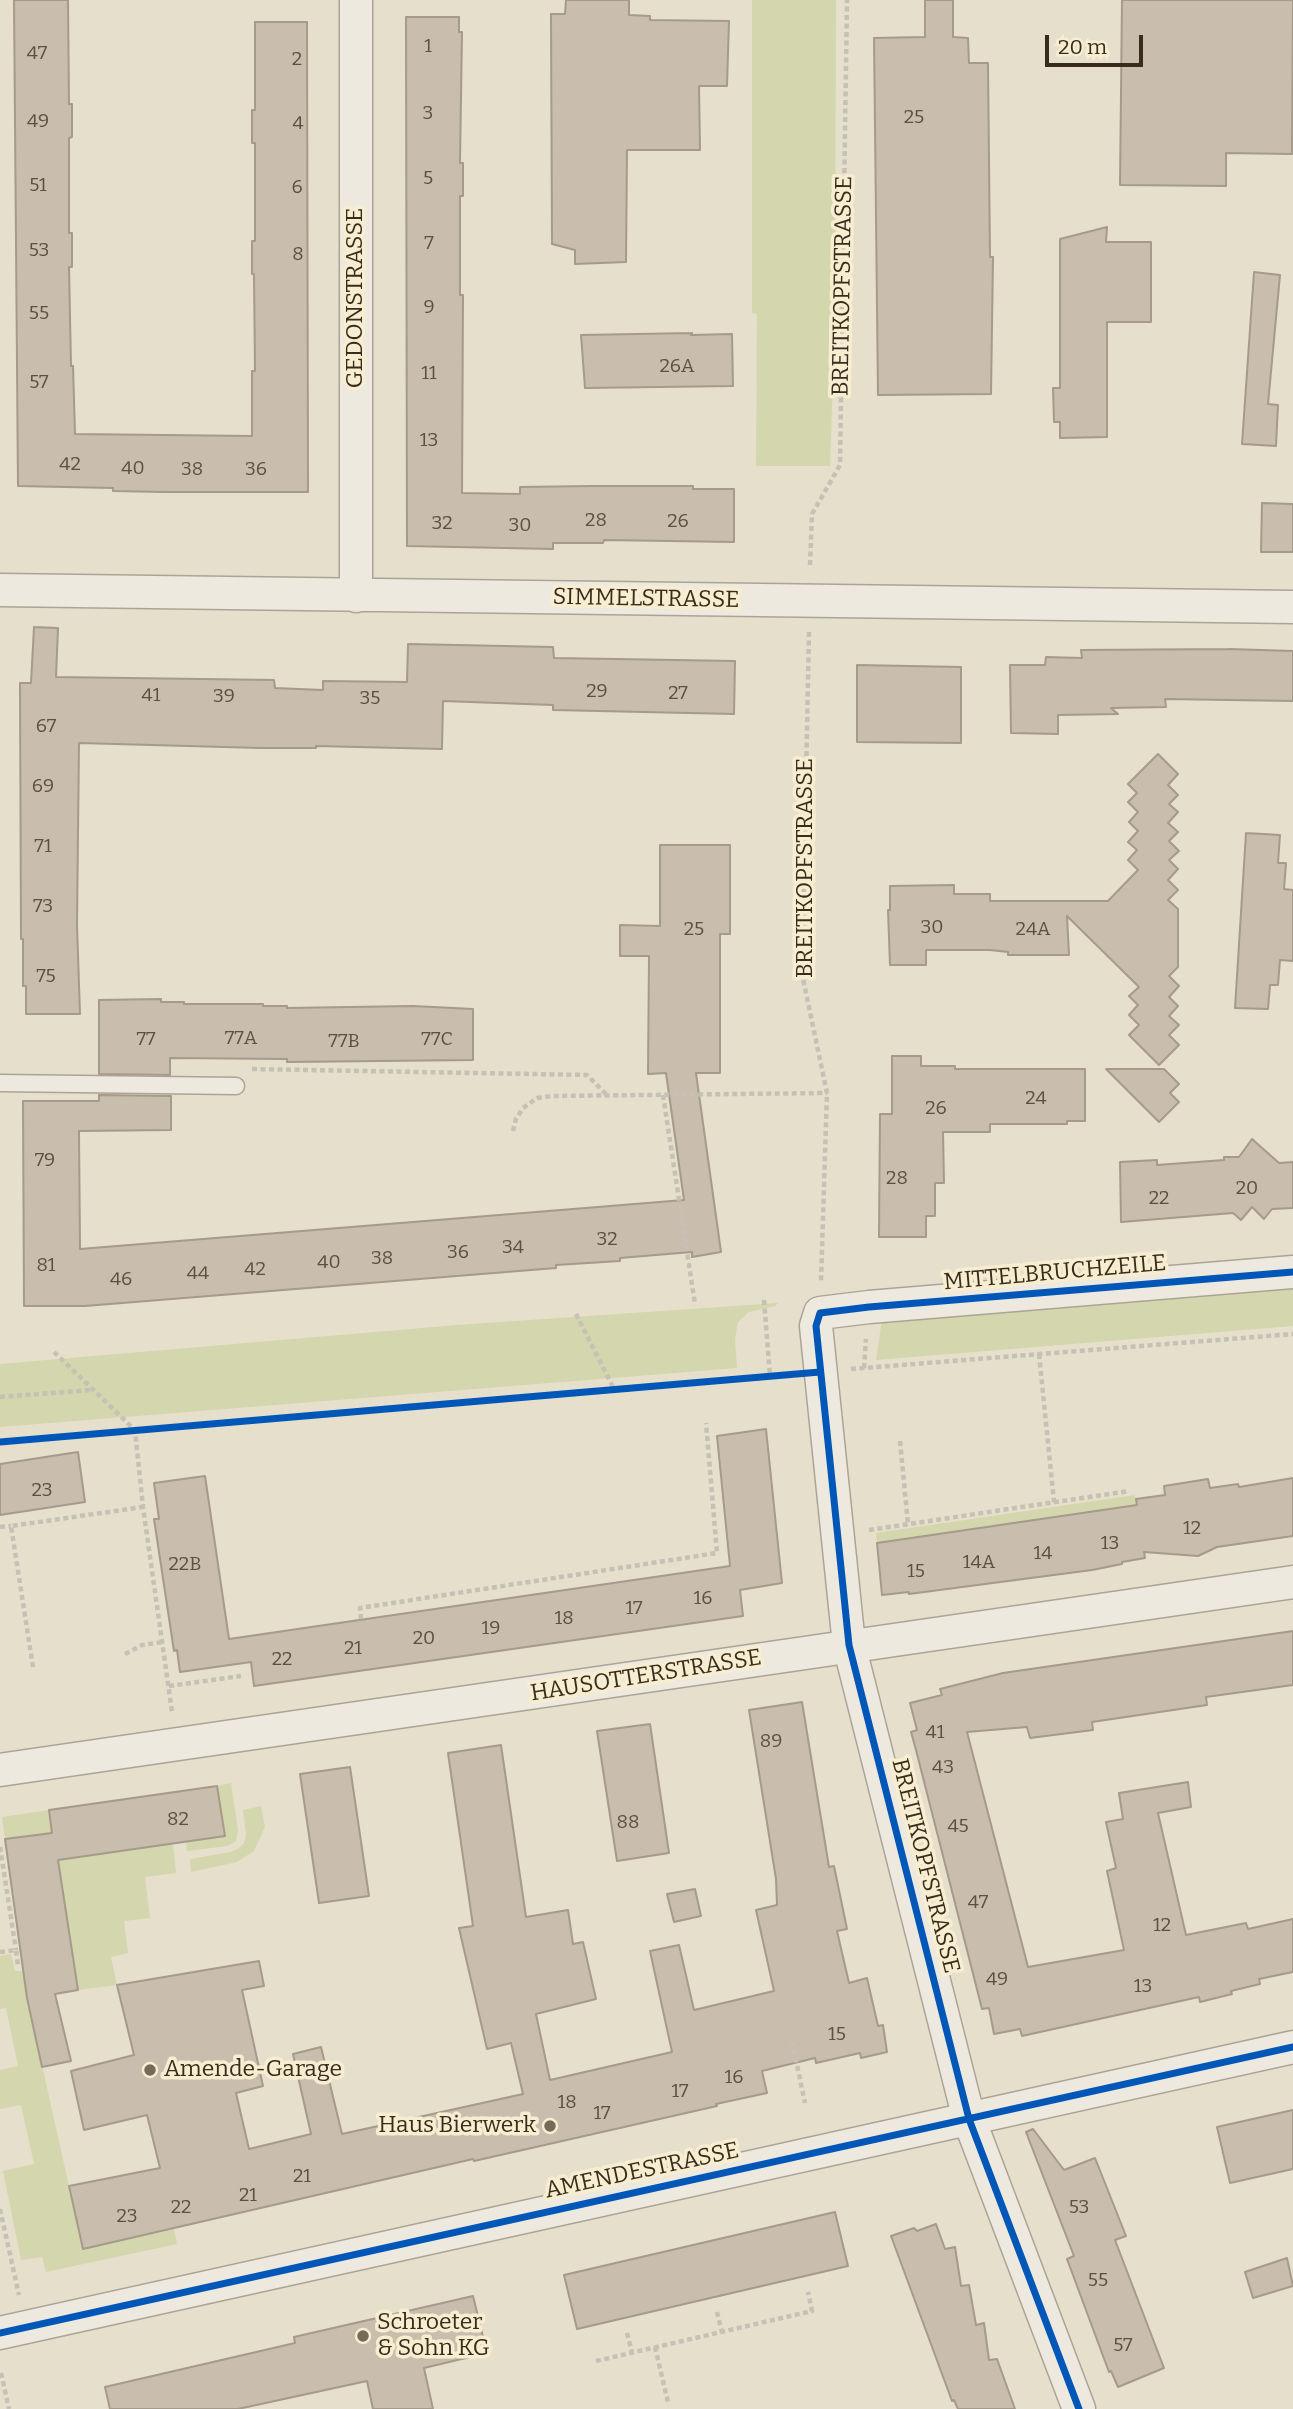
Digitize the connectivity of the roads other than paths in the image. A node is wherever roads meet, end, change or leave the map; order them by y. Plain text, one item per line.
1 (356, 0) edge
2 (0, 590) edge
3 (356, 596) junction
4 (1293, 607) edge
5 (0, 1083) edge
6 (236, 1086) dead end
7 (1293, 1272) edge
8 (820, 1313) joint
9 (1293, 1582) edge
10 (849, 1645) junction
11 (0, 1770) edge
12 (1293, 2047) edge
13 (969, 2119) junction
14 (0, 2333) edge
15 (1079, 2409) edge

1 - 3 street, GEDONSTRASSE
2 - 3 street, SIMMELSTRASSE
3 - 4 street, SIMMELSTRASSE
5 - 6 lane
7 - 8 street, MITTELBRUCHZEILE
8 - 10 street, BREITKOPFSTRASSE
9 - 10 street, HAUSOTTERSTRASSE
10 - 11 street, HAUSOTTERSTRASSE
10 - 13 street, BREITKOPFSTRASSE
12 - 13 street, AMENDESTRASSE
13 - 14 street, AMENDESTRASSE
13 - 15 street, BREITKOPFSTRASSE

